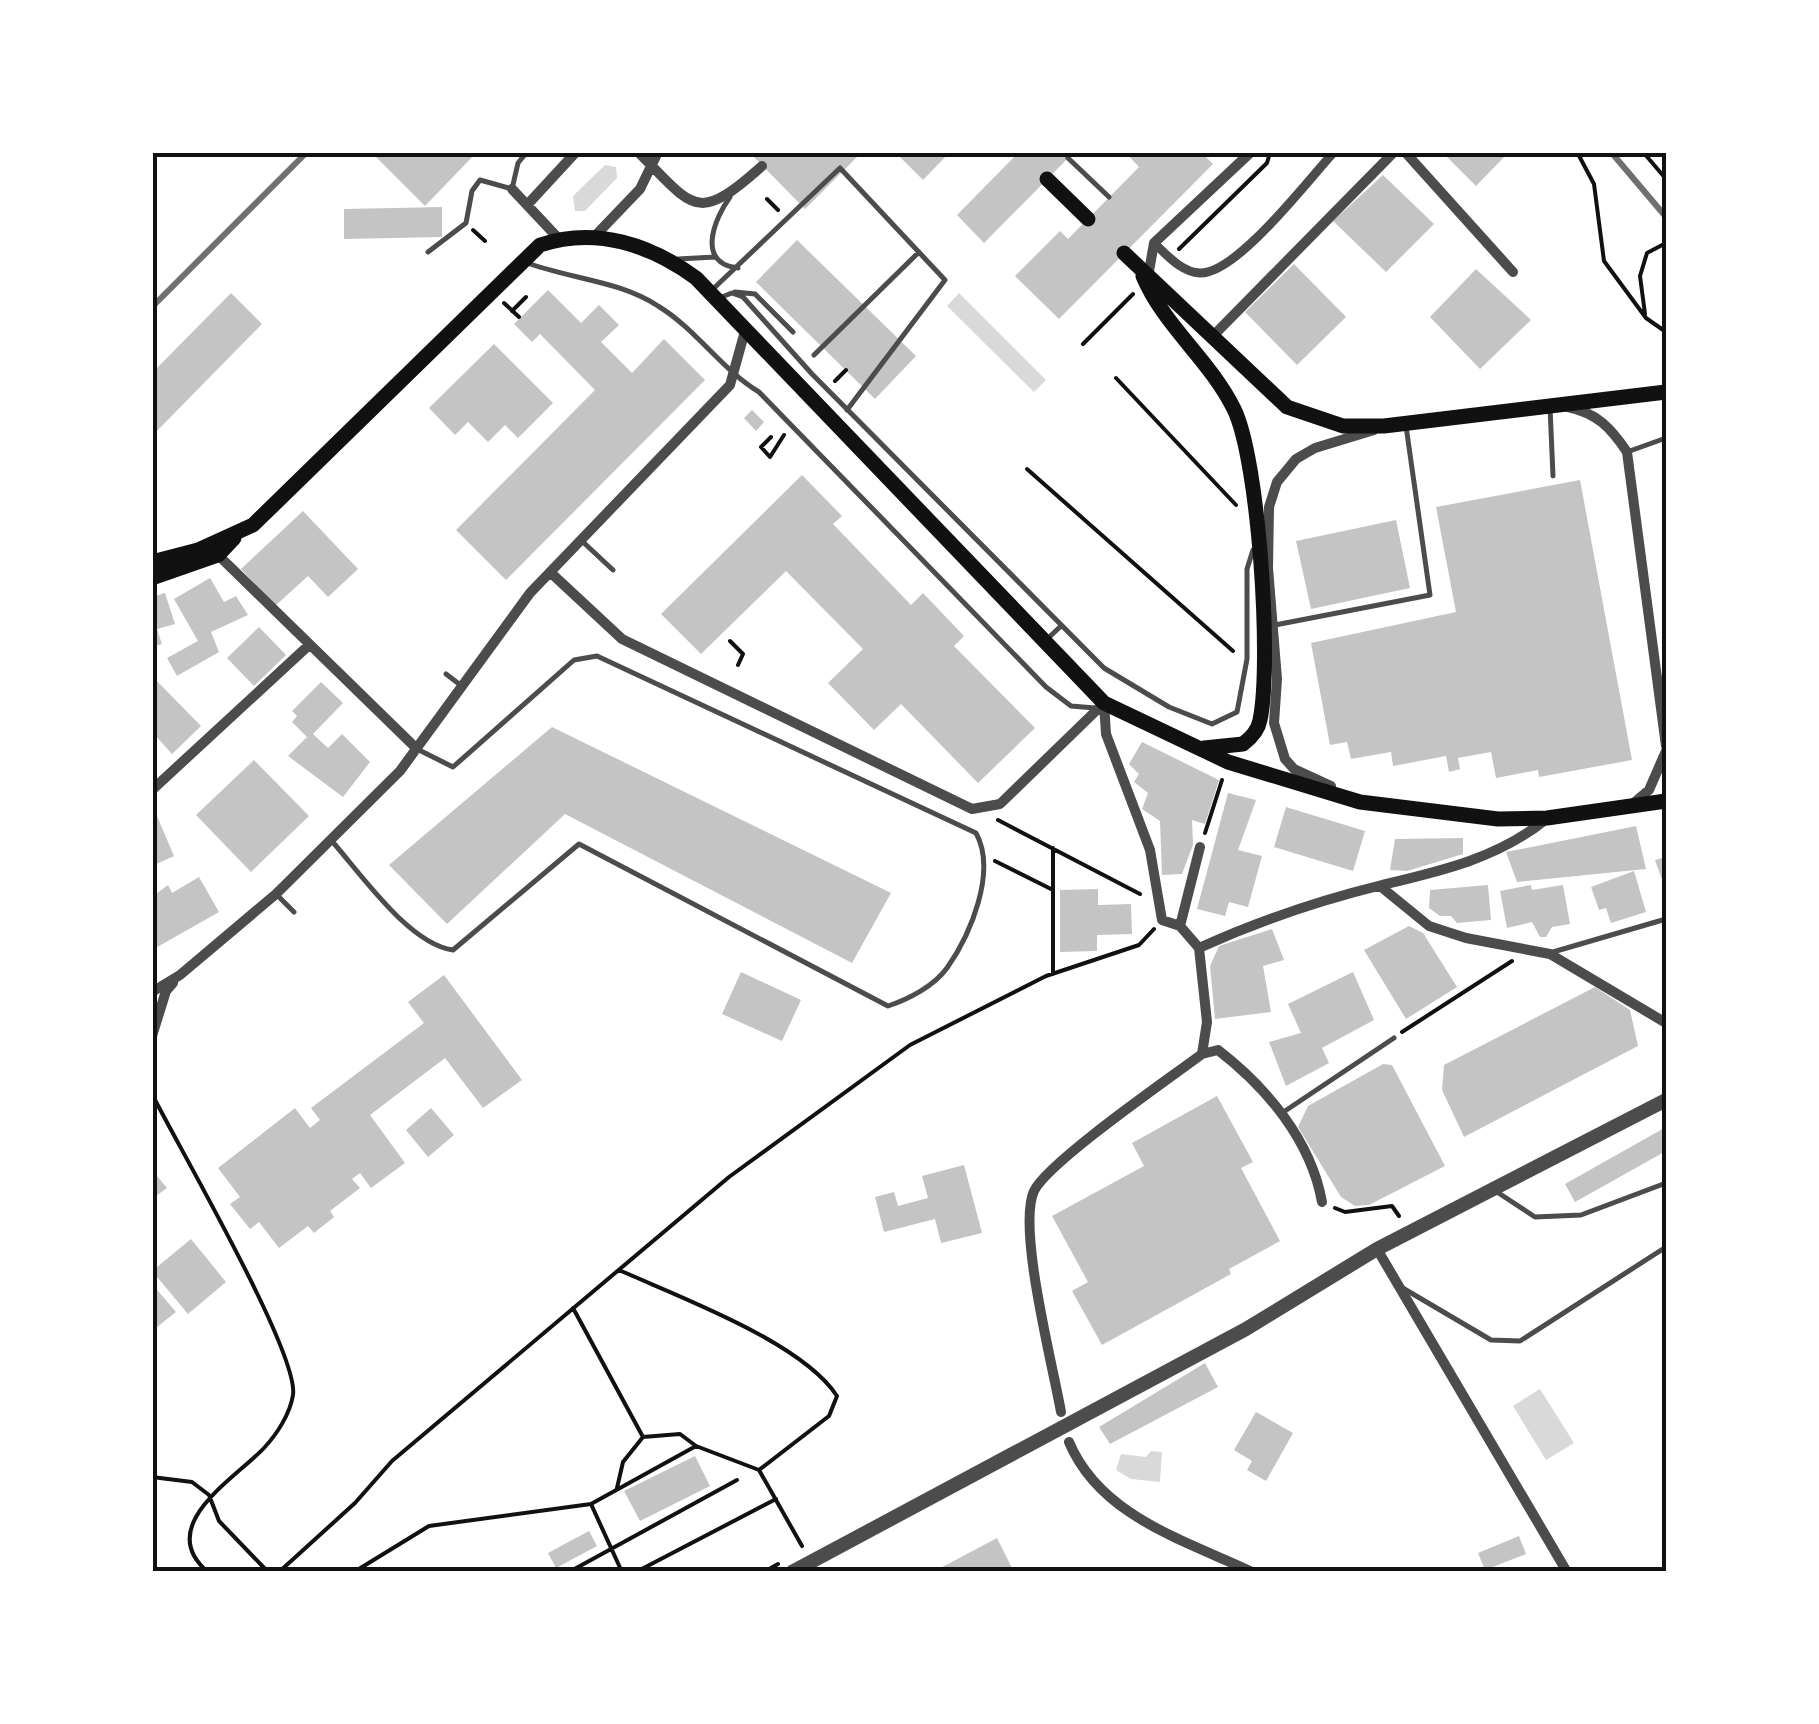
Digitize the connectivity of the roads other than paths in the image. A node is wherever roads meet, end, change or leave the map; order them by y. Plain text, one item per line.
1 (527, 152) edge
2 (576, 152) edge
3 (638, 152) edge
4 (658, 152) edge
5 (1250, 152) edge
6 (1334, 152) edge
7 (1394, 152) edge
8 (1405, 152) edge
9 (1068, 158) dead end
10 (762, 166) dead end
11 (652, 167) junction
12 (1048, 179) dead end
13 (512, 189) junction
14 (730, 197) junction
15 (1109, 197) dead end
16 (528, 204) junction
17 (1088, 219) dead end
18 (1144, 233) dead end
19 (595, 236) junction
20 (559, 239) junction
21 (1154, 243) junction
22 (428, 252) dead end
23 (918, 252) junction
24 (1124, 254) dead end
25 (660, 256) junction
26 (715, 258) junction
27 (522, 261) junction
28 (738, 268) junction
29 (1513, 272) dead end
30 (1145, 274) junction
31 (719, 295) junction
32 (744, 331) junction
33 (792, 332) dead end
34 (1210, 338) junction
35 (814, 355) dead end
36 (735, 378) junction
37 (1666, 392) edge
38 (1550, 404) junction
39 (848, 410) junction
40 (1406, 423) junction
41 (1384, 426) junction
42 (1666, 438) edge
43 (1627, 452) junction
44 (1553, 476) dead end
45 (237, 535) junction
46 (580, 540) junction
47 (1256, 542) junction
48 (218, 555) junction
49 (152, 562) edge
50 (613, 570) dead end
51 (550, 572) junction
52 (152, 578) edge
53 (1274, 625) junction
54 (1062, 626) junction
55 (1044, 642) junction
56 (308, 646) junction
57 (446, 674) dead end
58 (464, 688) junction
59 (1100, 705) junction
60 (1195, 748) junction
61 (1666, 748) edge
62 (418, 749) junction
63 (152, 790) edge
64 (1666, 801) edge
65 (1360, 802) junction
66 (1625, 810) junction
67 (1547, 818) junction
68 (331, 840) junction
69 (1200, 847) road end
70 (1380, 886) junction
71 (276, 894) junction
72 (294, 912) dead end
73 (1666, 919) edge
74 (1180, 926) junction
75 (1199, 948) junction
76 (1550, 954) junction
77 (180, 974) junction
78 (152, 992) edge
79 (1666, 1022) edge
80 (152, 1036) edge
81 (1394, 1038) road end
82 (1202, 1054) junction
83 (1666, 1100) edge
84 (1282, 1113) junction
85 (1666, 1183) edge
86 (1490, 1188) junction
87 (1322, 1202) road end
88 (1666, 1247) edge
89 (1377, 1249) junction
90 (1398, 1286) junction
91 (1061, 1412) dead end
92 (1069, 1442) dead end
93 (792, 1572) edge
94 (1252, 1572) edge
95 (1567, 1572) edge

1 - 13 lane
2 - 16 street
3 - 11 street
4 - 11 street
5 - 21 street
6 - 21 street
7 - 34 street
8 - 29 street
9 - 15 lane
10 - 14 street
11 - 14 street
11 - 19 street
12 - 17 main road
13 - 16 street
13 - 22 lane
14 - 26 lane
16 - 20 street
18 - 21 lane
19 - 20 main road
19 - 25 main road
20 - 27 main road
21 - 30 street
23 - 28 lane
23 - 35 lane
23 - 39 lane
24 - 30 main road
25 - 26 lane
25 - 31 main road
26 - 28 lane
27 - 36 lane
27 - 45 main road
28 - 31 lane
30 - 34 main road
30 - 47 main road
31 - 32 main road
31 - 33 lane
31 - 39 lane
32 - 36 street
32 - 55 main road
34 - 41 main road
36 - 46 street
36 - 59 lane
37 - 38 main road
38 - 40 main road
38 - 43 street
38 - 44 lane
39 - 54 lane
40 - 41 main road
40 - 53 lane
41 - 53 street
42 - 43 lane
43 - 61 street
45 - 48 main road
45 - 49 main road
46 - 50 lane
46 - 51 street
47 - 54 lane
47 - 60 main road
48 - 52 main road
48 - 56 street
51 - 58 street
51 - 59 street
53 - 65 street
54 - 55 lane
55 - 59 main road
56 - 62 street
56 - 63 street
57 - 58 lane
58 - 62 street
59 - 60 main road
59 - 74 street
60 - 65 main road
61 - 66 street
62 - 68 street
62 - 68 lane
64 - 66 main road
65 - 67 main road
66 - 67 main road
67 - 70 street
68 - 71 street
69 - 74 street
70 - 75 street
70 - 76 street
71 - 72 lane
71 - 77 street
73 - 76 lane
74 - 75 street
75 - 82 street
76 - 79 street
77 - 78 street
77 - 80 street
81 - 84 lane
82 - 84 street
82 - 91 street
83 - 86 street
84 - 87 street
85 - 86 lane
86 - 89 street
88 - 90 lane
89 - 90 street
89 - 93 street
90 - 95 street
92 - 94 street

